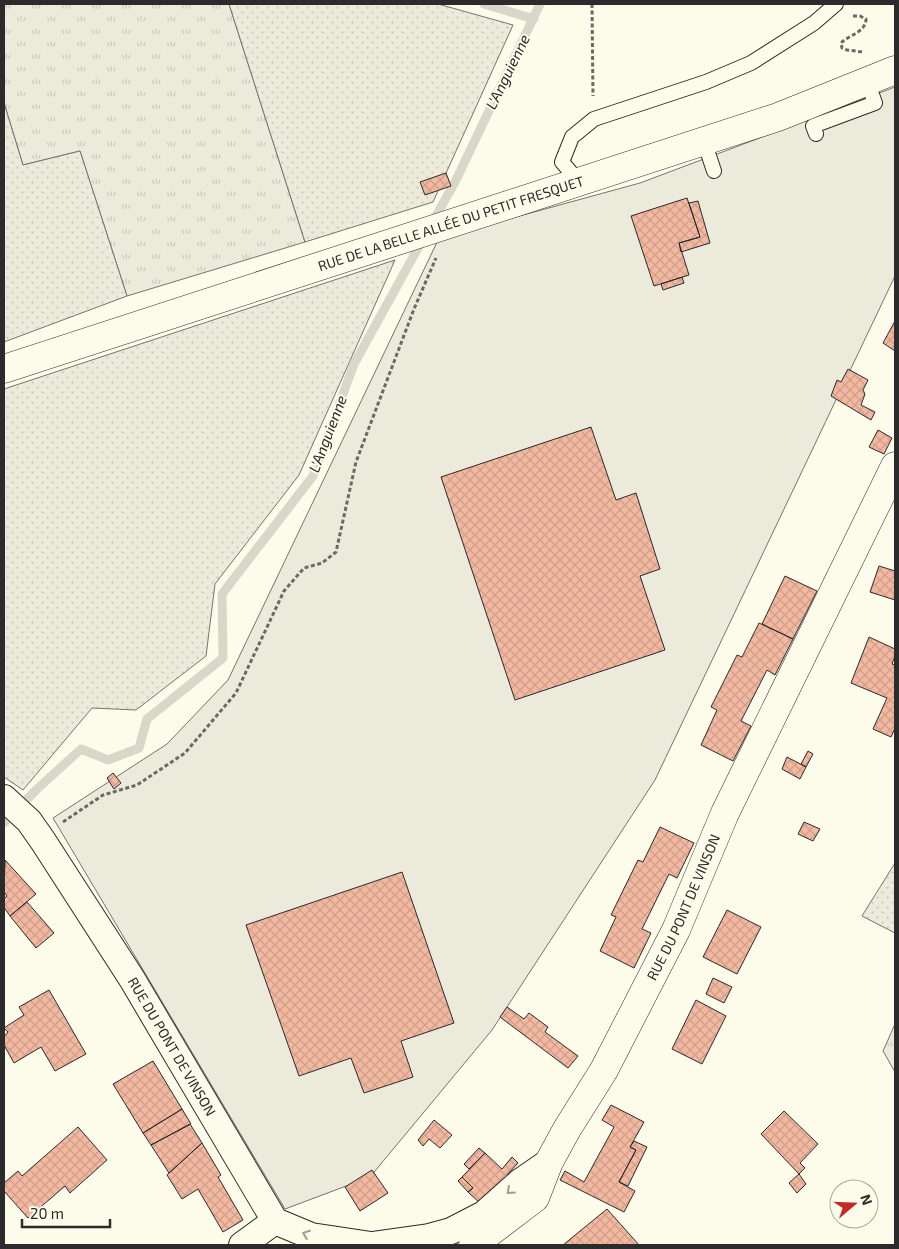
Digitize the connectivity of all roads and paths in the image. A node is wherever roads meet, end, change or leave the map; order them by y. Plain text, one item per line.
1 (592, 4) edge
2 (832, 8) edge
3 (881, 75) edge
4 (594, 119) junction
5 (816, 134) dead end
6 (704, 141) junction
7 (714, 171) dead end
8 (579, 182) junction
9 (451, 223) junction
10 (4, 370) edge
11 (895, 466) edge
12 (4, 798) edge
13 (36, 831) junction
14 (549, 1162) junction
15 (274, 1221) junction
16 (242, 1245) edge
17 (372, 1245) edge
18 (473, 1245) edge

1 - 4 path
2 - 3 path
2 - 4 lane
3 - 5 lane
3 - 6 street, RUE DE LA BELLE ALLÉE DU PETIT FRESQUET
4 - 8 lane
6 - 7 lane
6 - 8 street, RUE DE LA BELLE ALLÉE DU PETIT FRESQUET
8 - 9 street, RUE DE LA BELLE ALLÉE DU PETIT FRESQUET
9 - 10 street, RUE DE LA BELLE ALLÉE DU PETIT FRESQUET
9 - 13 path
11 - 14 street, RUE DU PONT DE VINSON
12 - 13 street, RUE DU PONT DE VINSON
13 - 15 street, RUE DU PONT DE VINSON
14 -> 17 street, RUE DU PONT DE VINSON
14 - 18 street
15 - 16 street
17 -> 15 street, RUE DU PONT DE VINSON

